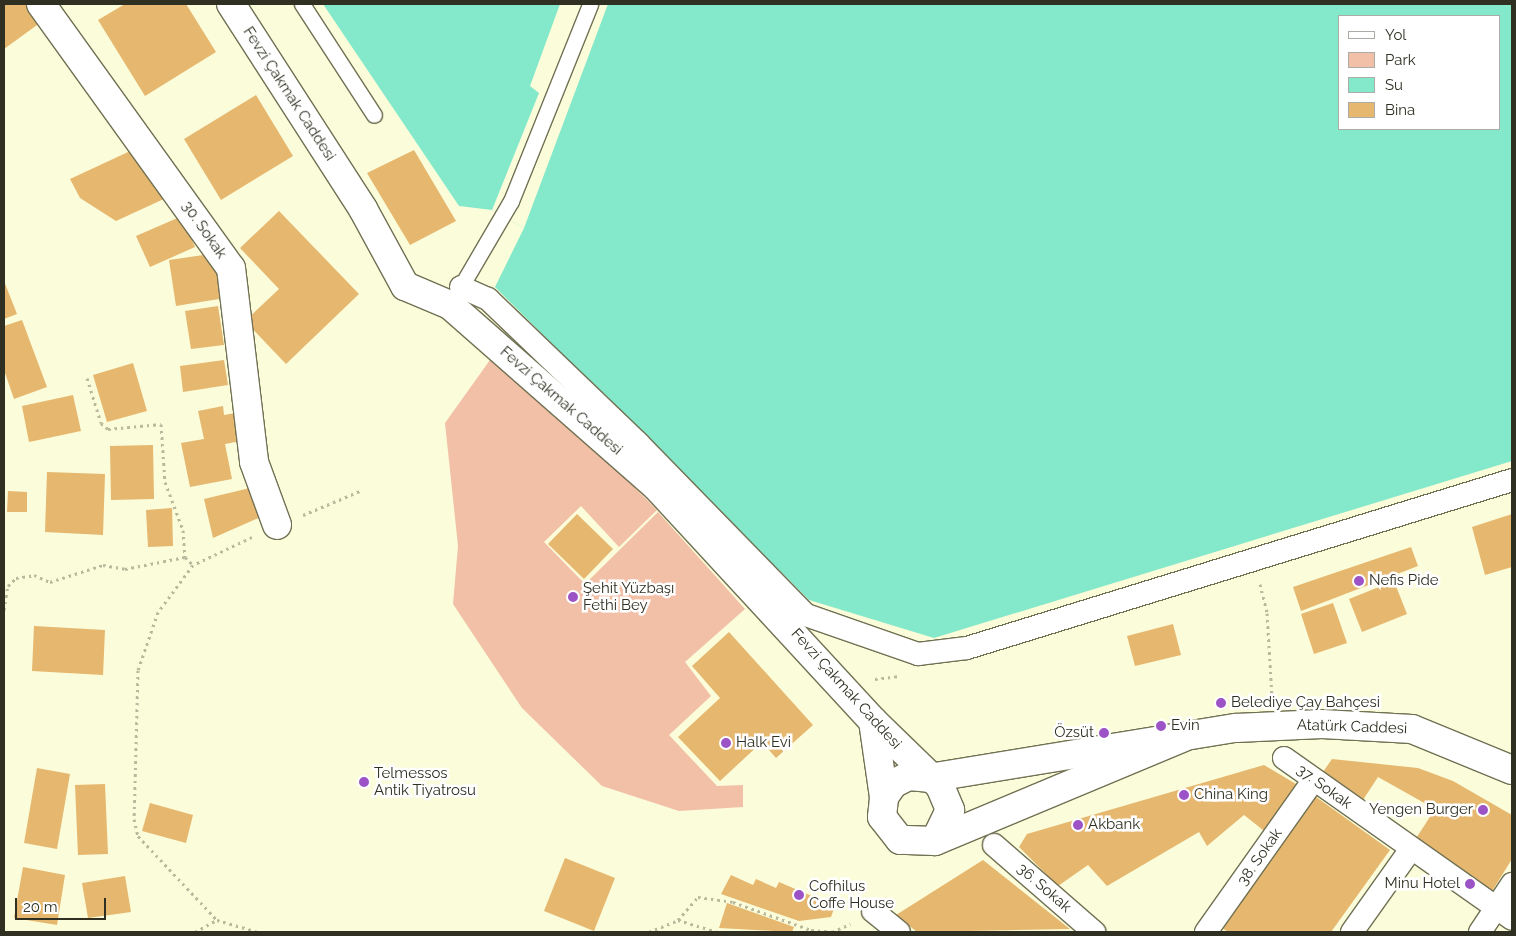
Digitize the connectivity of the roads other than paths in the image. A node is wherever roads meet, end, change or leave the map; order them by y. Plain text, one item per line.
1 (41, 4) edge
2 (230, 4) edge
3 (302, 4) edge
4 (590, 4) edge
5 (374, 115) dead end
6 (456, 296) junction
7 (1512, 480) edge
8 (278, 526) road end
9 (873, 721) junction
10 (1184, 737) junction
11 (1284, 758) dead end
12 (1512, 770) edge
13 (929, 778) junction
14 (1313, 781) junction
15 (884, 797) junction
16 (935, 841) junction
17 (994, 845) dead end
18 (1411, 849) junction
19 (1512, 884) edge
20 (873, 911) road end
21 (1505, 914) edge
22 (899, 932) edge
23 (1094, 932) edge
24 (1206, 932) edge
25 (1352, 932) edge
26 (1480, 932) edge

1 - 8 street, 30. Sokak
2 - 6 street, Fevzi Çakmak Caddesi
3 - 5 lane
4 - 6 lane
6 - 7 street
6 - 9 street, Fevzi Çakmak Caddesi
9 - 13 street, Fevzi Çakmak Caddesi
9 - 15 street
10 - 12 street, Atatürk Caddesi
10 - 13 street, Atatürk Caddesi
10 - 16 street, Atatürk Caddesi
11 - 14 street, 37. Sokak
13 - 15 street, Atatürk Caddesi
13 - 16 street
14 - 18 street, 37. Sokak
14 - 24 street, 38. Sokak
15 - 16 street, Atatürk Caddesi
17 - 23 street, 36. Sokak
18 - 21 street, 37. Sokak
18 - 25 street
19 - 21 street
20 - 22 street
21 - 26 street

